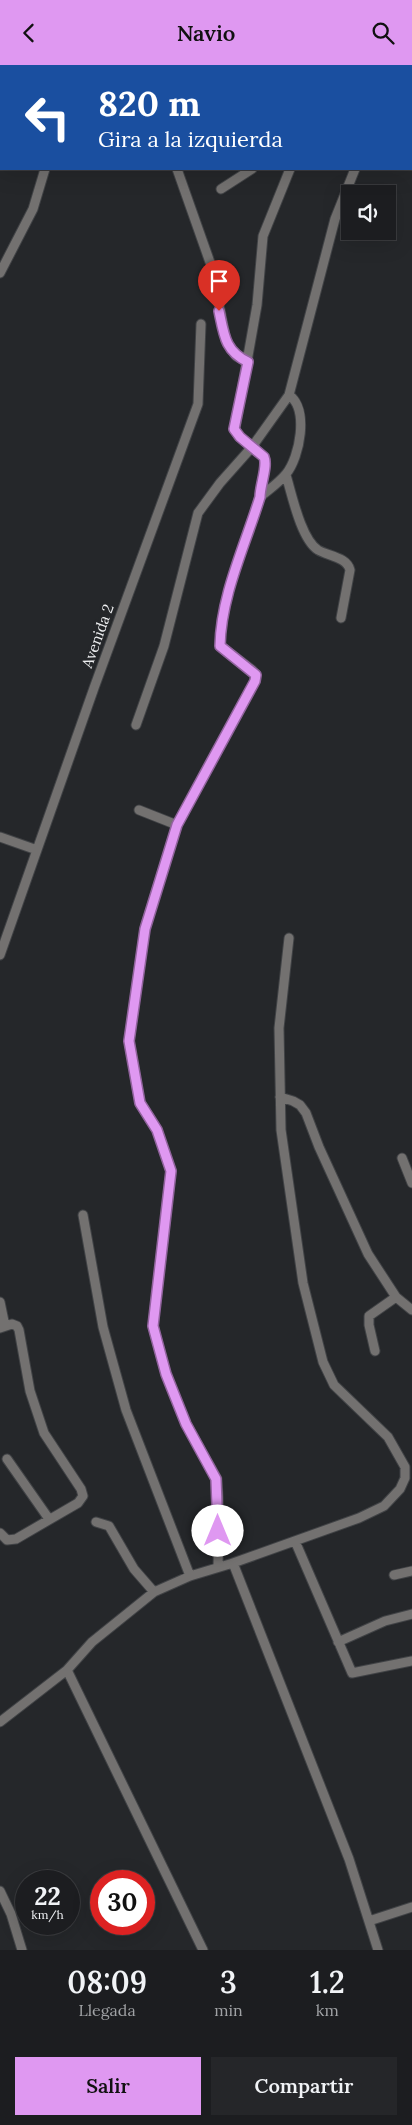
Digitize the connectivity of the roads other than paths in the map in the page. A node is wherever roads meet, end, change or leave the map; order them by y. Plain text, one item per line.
1 (45, 170) edge
2 (177, 170) edge
3 (250, 170) edge
4 (290, 170) edge
5 (355, 170) edge
6 (221, 189) dead end
7 (1, 270) edge
8 (201, 324) dead end
9 (248, 362) junction
10 (289, 395) junction
11 (252, 447) junction
12 (286, 475) junction
13 (260, 497) junction
14 (342, 618) dead end
15 (136, 725) dead end
16 (139, 809) dead end
17 (177, 825) junction
18 (0, 837) edge
19 (37, 850) junction
20 (289, 938) dead end
21 (0, 955) edge
22 (280, 1097) junction
23 (402, 1158) dead end
24 (412, 1183) edge
25 (84, 1215) dead end
26 (396, 1297) junction
27 (0, 1302) edge
28 (412, 1310) edge
29 (2, 1327) edge
30 (375, 1351) dead end
31 (7, 1459) dead end
32 (412, 1487) edge
33 (400, 1489) junction
34 (49, 1519) junction
35 (96, 1522) dead end
36 (0, 1533) edge
37 (295, 1541) junction
38 (233, 1563) junction
39 (218, 1567) junction
40 (412, 1571) edge
41 (394, 1575) dead end
42 (190, 1576) junction
43 (154, 1592) junction
44 (412, 1614) edge
45 (338, 1642) junction
46 (412, 1661) edge
47 (67, 1670) junction
48 (0, 1722) edge
49 (0, 1891) edge
50 (412, 1907) edge
51 (369, 1921) junction
52 (22, 1950) edge
53 (203, 1950) edge
54 (378, 1950) edge

1 - 7 street
2 - 9 street
3 - 6 street
4 - 9 street
5 - 10 street
8 - 19 street, Avenida 2
9 - 11 street
10 - 11 street
10 - 12 street
11 - 13 street
11 - 15 street
12 - 13 street
12 - 14 street
13 - 17 street
16 - 17 street
17 - 39 street
18 - 19 street
19 - 21 street, Avenida 2
20 - 22 street
22 - 26 street
22 - 33 street
23 - 24 street
25 - 42 street
26 - 28 street
26 - 30 street
27 - 29 street
29 - 34 street
31 - 34 street
32 - 33 street
33 - 37 street
34 - 36 street
35 - 43 street
37 - 38 street
37 - 45 street
38 - 39 street
38 - 51 street
39 - 42 street
40 - 41 street
42 - 43 street
43 - 47 street
44 - 45 street
45 - 46 street
47 - 48 street
47 - 53 street
49 - 52 street
50 - 51 street
51 - 54 street

